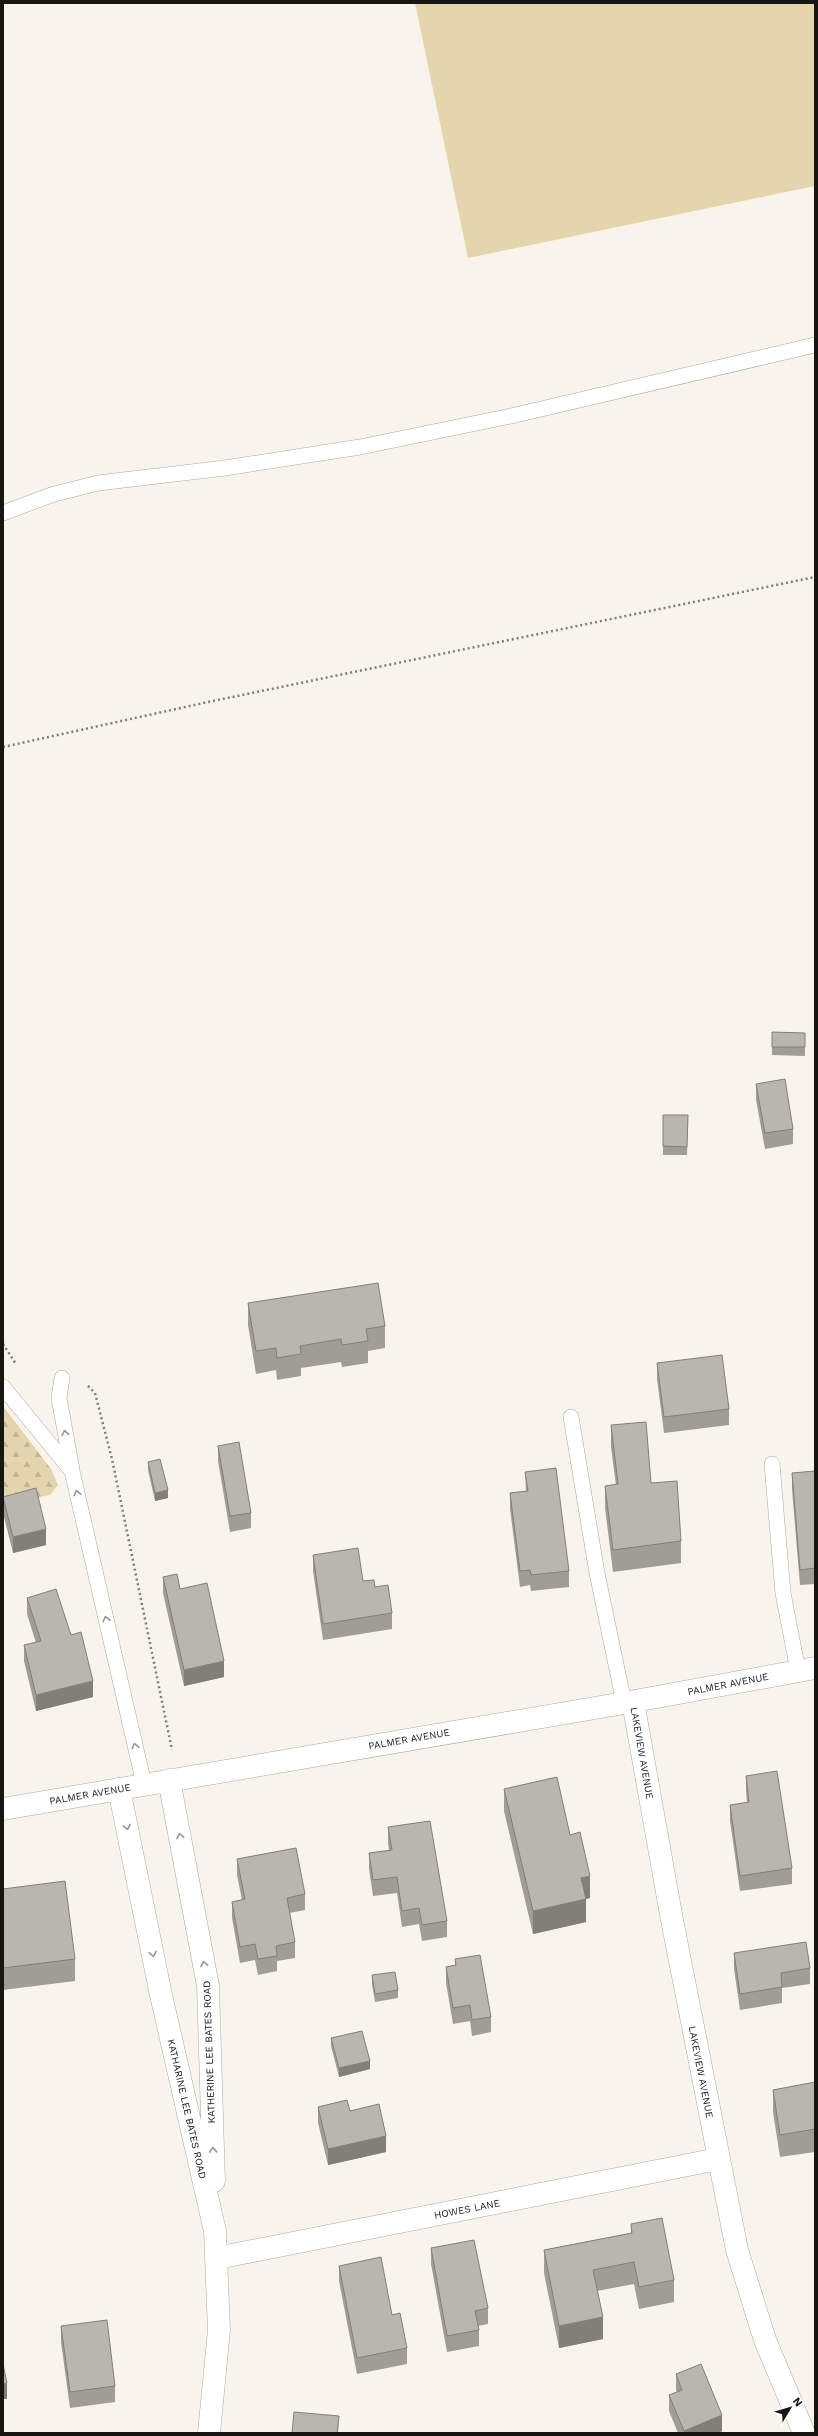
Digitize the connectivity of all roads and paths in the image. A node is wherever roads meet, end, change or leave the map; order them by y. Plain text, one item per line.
1 (815, 345) edge
2 (3, 513) edge
3 (815, 577) edge
4 (3, 747) edge
5 (3, 1344) edge
6 (18, 1367) dead end
7 (62, 1378) joint
8 (3, 1386) edge
9 (571, 1417) dead end
10 (772, 1464) dead end
11 (72, 1471) junction
12 (806, 1669) edge
13 (628, 1702) junction
14 (173, 1779) junction
15 (144, 1784) junction
16 (119, 1789) junction
17 (3, 1809) edge
18 (718, 2159) junction
19 (215, 2230) junction
20 (217, 2258) junction
21 (209, 2433) edge
22 (804, 2433) edge

1 - 2 lane
3 - 4 path
5 - 6 path
11 -> 7 lane
7 - 14 path
8 - 11 lane
9 - 13 lane
10 - 12 lane
15 -> 11 lane
12 - 13 main road, PALMER AVENUE
13 - 14 main road, PALMER AVENUE
13 - 18 main road, LAKEVIEW AVENUE
14 - 15 main road, PALMER AVENUE
19 -> 14 main road, KATHERINE LEE BATES ROAD
15 - 16 main road, PALMER AVENUE
16 - 17 main road, PALMER AVENUE
16 -> 19 main road, KATHARINE LEE BATES ROAD
18 - 20 main road, HOWES LANE
18 - 22 main road, LAKEVIEW AVENUE
19 - 20 main road, KATHARINE LEE BATES ROAD
20 - 21 main road, KATHARINE LEE BATES ROAD

